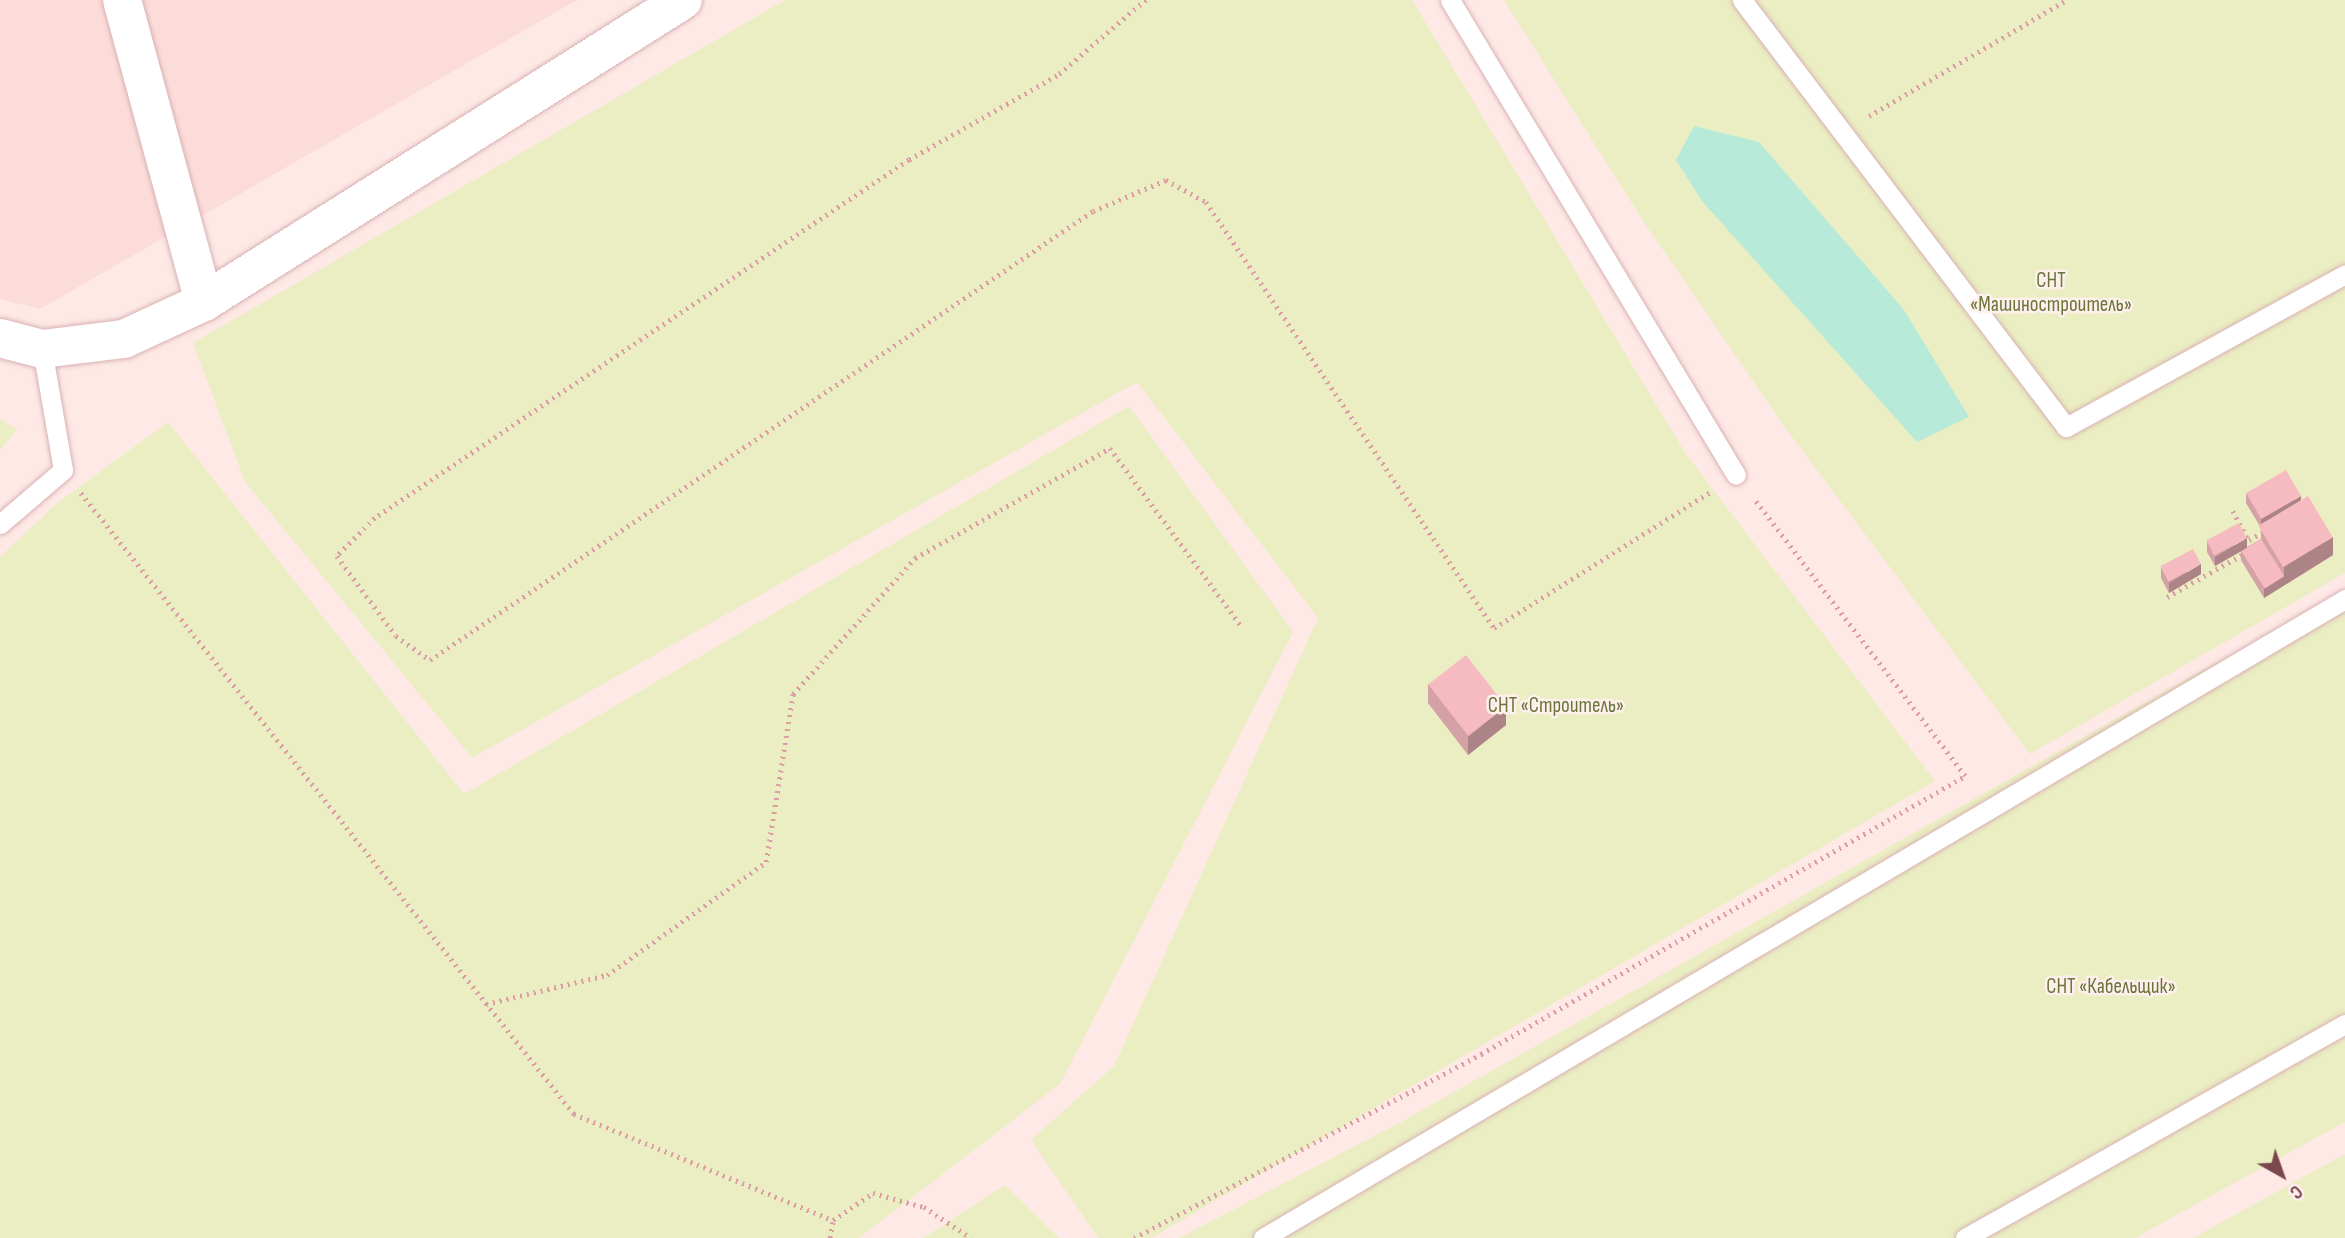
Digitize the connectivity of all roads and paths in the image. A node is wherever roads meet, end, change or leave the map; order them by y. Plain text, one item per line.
1 (122, 0) edge
2 (683, 0) edge
3 (1146, 0) edge
4 (1450, 0) edge
5 (1742, 0) edge
6 (2067, 0) edge
7 (1838, 134) junction
8 (2345, 274) edge
9 (204, 302) junction
10 (0, 338) edge
11 (42, 349) junction
12 (63, 470) junction
13 (1736, 475) junction
14 (2233, 511) dead end
15 (0, 524) edge
16 (2272, 527) edge
17 (2249, 540) junction
18 (2167, 597) dead end
19 (2345, 599) edge
20 (1242, 627) dead end
21 (486, 1004) junction
22 (2345, 1024) edge
23 (833, 1220) junction
24 (830, 1238) edge
25 (971, 1238) edge
26 (1134, 1238) edge
27 (1263, 1238) edge
28 (1965, 1238) edge

1 - 9 street
2 - 9 street
3 - 13 path
4 - 13 lane
5 - 7 lane
6 - 7 path
7 - 8 lane
9 - 11 street
10 - 11 street
11 - 12 lane
12 - 15 lane
12 - 21 path
13 - 26 path
14 - 17 path
16 - 17 path
17 - 18 path
19 - 27 lane
20 - 21 path
21 - 23 path
22 - 28 lane
23 - 24 path
23 - 25 path

